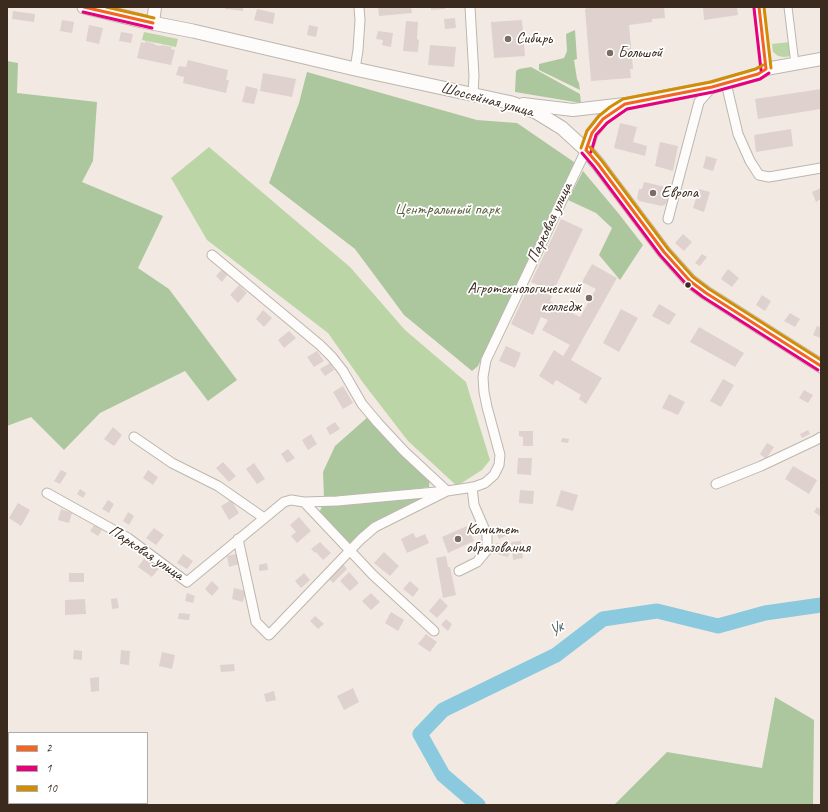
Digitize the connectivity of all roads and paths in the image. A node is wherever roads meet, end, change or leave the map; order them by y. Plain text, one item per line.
1 (84, 7) edge
2 (155, 7) edge
3 (359, 7) edge
4 (470, 7) edge
5 (759, 7) edge
6 (788, 7) edge
7 (153, 23) junction
8 (821, 59) edge
9 (795, 64) junction
10 (354, 68) junction
11 (766, 69) junction
12 (726, 83) junction
13 (712, 87) junction
14 (473, 94) junction
15 (512, 103) junction
16 (625, 104) junction
17 (586, 150) junction
18 (821, 168) edge
19 (668, 219) dead end
20 (212, 255) dead end
21 (821, 366) edge
22 (134, 437) dead end
23 (821, 437) edge
24 (716, 484) dead end
25 (472, 487) junction
26 (447, 492) junction
27 (47, 493) dead end
28 (304, 502) junction
29 (264, 518) junction
30 (238, 539) junction
31 (350, 552) junction
32 (459, 570) dead end
33 (434, 631) dead end

1 - 7 main road, Шоссейная улица
2 - 7 street
3 - 10 street
4 - 14 street
5 - 11 street
6 - 9 street
7 - 10 main road, Шоссейная улица
8 - 9 street
9 - 11 street
10 - 14 main road, Шоссейная улица
11 - 12 street
12 - 13 street
12 - 18 street
13 - 16 street
13 - 19 street
14 - 15 main road, Шоссейная улица
15 - 16 street
15 - 17 main road, Шоссейная улица
16 - 17 street
17 - 21 main road, Шоссейная улица
17 - 25 street, Парковая улица
20 - 26 street
22 - 29 street
23 - 24 street
25 - 26 street, Парковая улица
25 - 32 street
26 - 28 street, Парковая улица
26 - 31 street, Парковая улица
27 - 30 street, Парковая улица
28 - 29 street, Парковая улица
28 - 31 street
29 - 30 street, Парковая улица
30 - 31 street, Парковая улица
31 - 33 street

